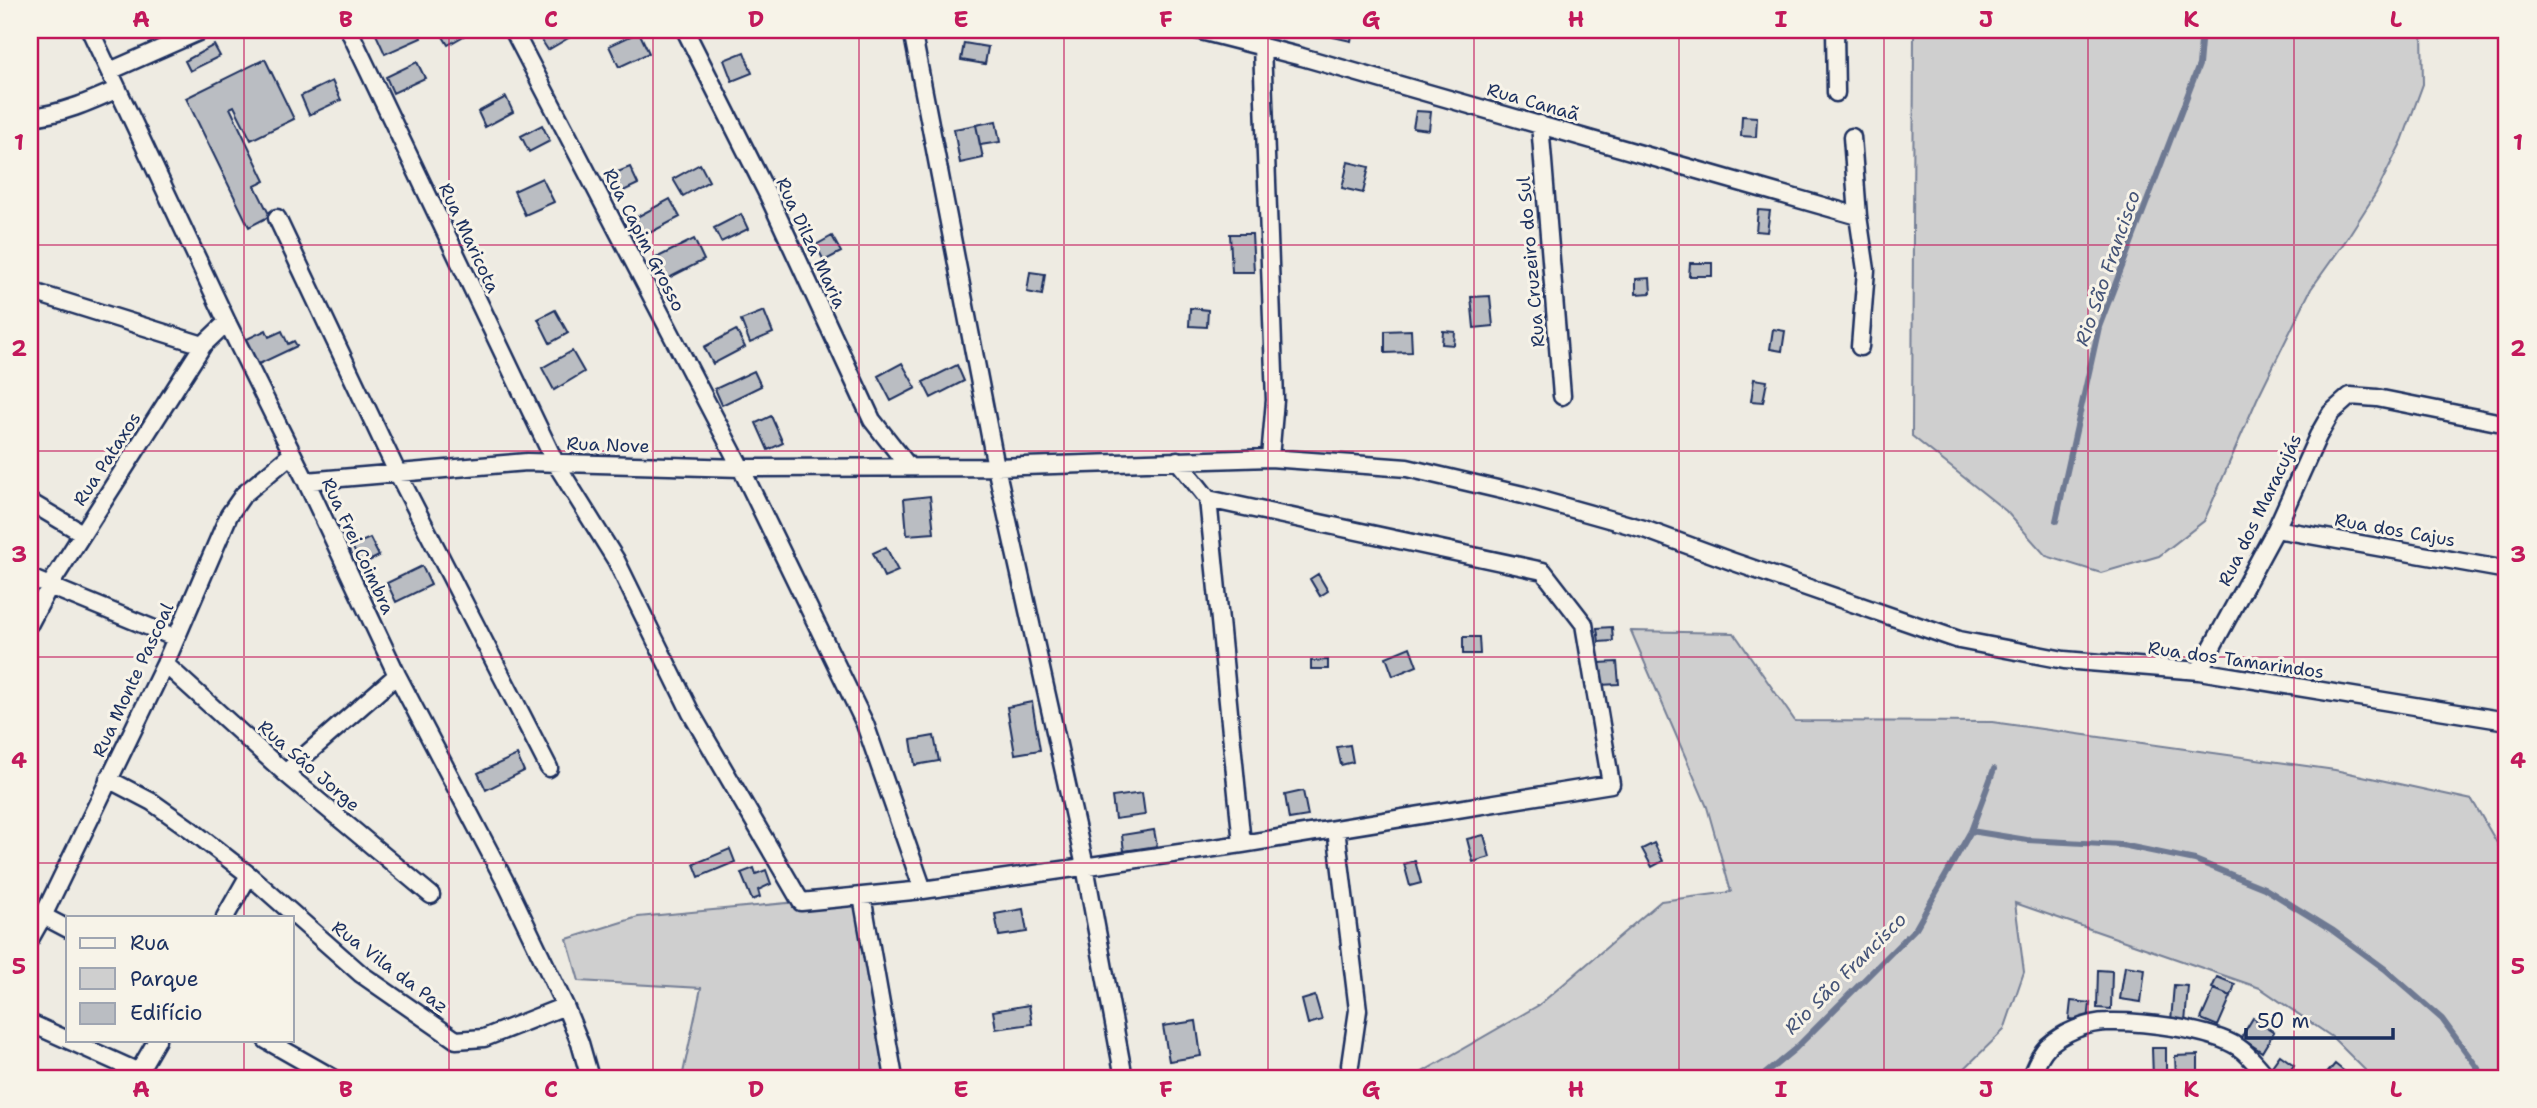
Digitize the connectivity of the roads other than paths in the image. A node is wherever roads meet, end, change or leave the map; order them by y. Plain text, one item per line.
1 (90, 30) edge
2 (204, 30) edge
3 (349, 30) edge
4 (513, 30) edge
5 (685, 30) edge
6 (912, 30) edge
7 (1197, 30) edge
8 (1835, 30) edge
9 (1262, 46) junction
10 (110, 71) junction
11 (118, 89) junction
12 (1836, 93) dead end
13 (30, 117) edge
14 (1540, 124) junction
15 (1852, 137) dead end
16 (1858, 216) junction
17 (277, 218) dead end
18 (30, 291) edge
19 (227, 322) junction
20 (203, 345) junction
21 (1860, 347) dead end
22 (1562, 396) dead end
23 (2507, 424) edge
24 (292, 454) junction
25 (1270, 458) junction
26 (1177, 460) junction
27 (555, 462) junction
28 (909, 467) junction
29 (996, 467) junction
30 (741, 468) junction
31 (397, 472) junction
32 (306, 481) junction
33 (1208, 499) junction
34 (30, 502) edge
35 (2276, 528) junction
36 (82, 533) junction
37 (2507, 570) edge
38 (30, 578) edge
39 (50, 585) junction
40 (30, 623) edge
41 (176, 638) junction
42 (165, 664) junction
43 (2199, 671) junction
44 (397, 675) junction
45 (2507, 721) edge
46 (549, 768) dead end
47 (285, 773) junction
48 (108, 779) junction
49 (1336, 829) junction
50 (1242, 844) junction
51 (1084, 866) junction
52 (249, 875) junction
53 (923, 890) junction
54 (431, 895) dead end
55 (862, 896) junction
56 (36, 912) edge
57 (226, 916) edge
58 (66, 928) edge
59 (30, 939) edge
60 (565, 1006) junction
61 (30, 1023) edge
62 (66, 1040) edge
63 (69, 1042) edge
64 (156, 1042) edge
65 (270, 1042) edge
66 (1350, 1065) dead end
67 (137, 1075) edge
68 (333, 1078) edge
69 (590, 1078) edge
70 (894, 1078) edge
71 (1124, 1078) edge
72 (2030, 1078) edge
73 (2268, 1078) edge

1 - 10 street, Rua Frei Coimbra
2 - 10 street
3 - 27 street, Rua Maricota
4 - 30 street, Rua Capim Grosso
5 - 28 street, Rua Dilza Maria
6 - 29 street
7 - 9 street, Rua Canaã
8 - 12 street
9 - 14 street, Rua Canaã
9 - 25 street
10 - 11 street, Rua Frei Coimbra
11 - 13 street
11 - 19 street, Rua Frei Coimbra
14 - 16 street, Rua Canaã
14 - 22 street, Rua Cruzeiro do Sul
15 - 16 street
16 - 21 street
17 - 31 street
18 - 20 street
19 - 20 street, Rua Pataxos
19 - 24 street, Rua Frei Coimbra
20 - 36 street, Rua Pataxos
23 - 35 street, Rua dos Maracujás
24 - 32 street, Rua Frei Coimbra
24 - 41 street, Rua Monte Pascoal
25 - 26 street, Rua Nove
25 - 43 street, Rua dos Tamarindos
26 - 29 street, Rua Nove
26 - 33 street
27 - 30 street, Rua Nove
27 - 31 street, Rua Nove
27 - 55 street, Rua Maricota
28 - 29 street, Rua Nove
28 - 30 street, Rua Nove
29 - 51 street
30 - 53 street, Rua Capim Grosso
31 - 32 street, Rua Nove
31 - 46 street
32 - 44 street, Rua Frei Coimbra
33 - 49 street
33 - 50 street
34 - 36 street
35 - 37 street, Rua dos Cajus
35 - 43 street, Rua dos Maracujás
36 - 39 street, Rua Pataxos
38 - 39 street
39 - 40 street, Rua Pataxos
39 - 41 street
41 - 42 street, Rua Monte Pascoal
42 - 47 street, Rua São Jorge
42 - 48 street, Rua Monte Pascoal
43 - 45 street, Rua dos Tamarindos
44 - 47 street
44 - 60 street, Rua Frei Coimbra
47 - 54 street, Rua São Jorge
48 - 52 street, Rua Vila da Paz
48 - 56 street, Rua Monte Pascoal
49 - 50 street
49 - 66 street
50 - 51 street
51 - 53 street
51 - 71 street
52 - 57 street
52 - 60 street, Rua Vila da Paz
53 - 55 street
55 - 70 street
56 - 58 street
56 - 59 street, Rua Monte Pascoal
60 - 69 street, Rua Frei Coimbra
61 - 62 street
63 - 67 street
64 - 67 street
65 - 68 street
72 - 73 street

